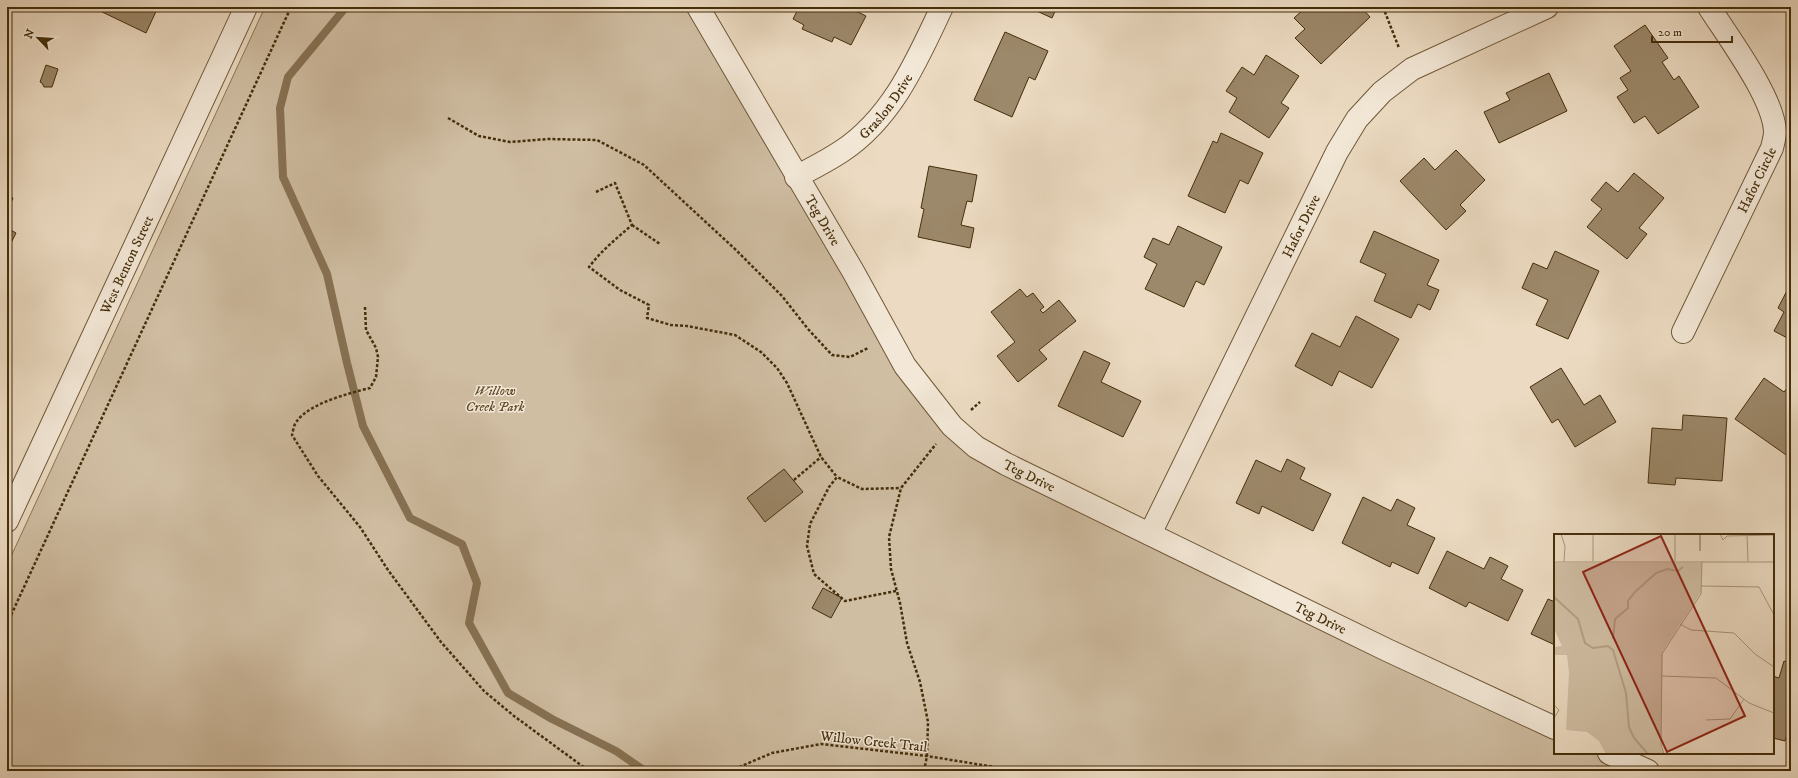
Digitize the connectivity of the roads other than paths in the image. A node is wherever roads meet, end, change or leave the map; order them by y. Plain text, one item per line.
1 (246, 7) edge
2 (698, 7) edge
3 (942, 7) edge
4 (1547, 7) edge
5 (1709, 7) edge
6 (796, 177) junction
7 (1683, 332) dead end
8 (7, 521) edge
9 (1150, 534) junction
10 (1554, 728) edge
11 (1611, 754) edge
12 (1648, 771) edge

1 - 8 street, West Benton Street
2 - 6 street, Teg Drive
3 - 6 street, Graslon Drive
4 - 9 street, Hafor Drive
5 - 7 street, Hafor Circle
6 - 9 street, Teg Drive
9 - 10 street, Teg Drive
11 - 12 street

